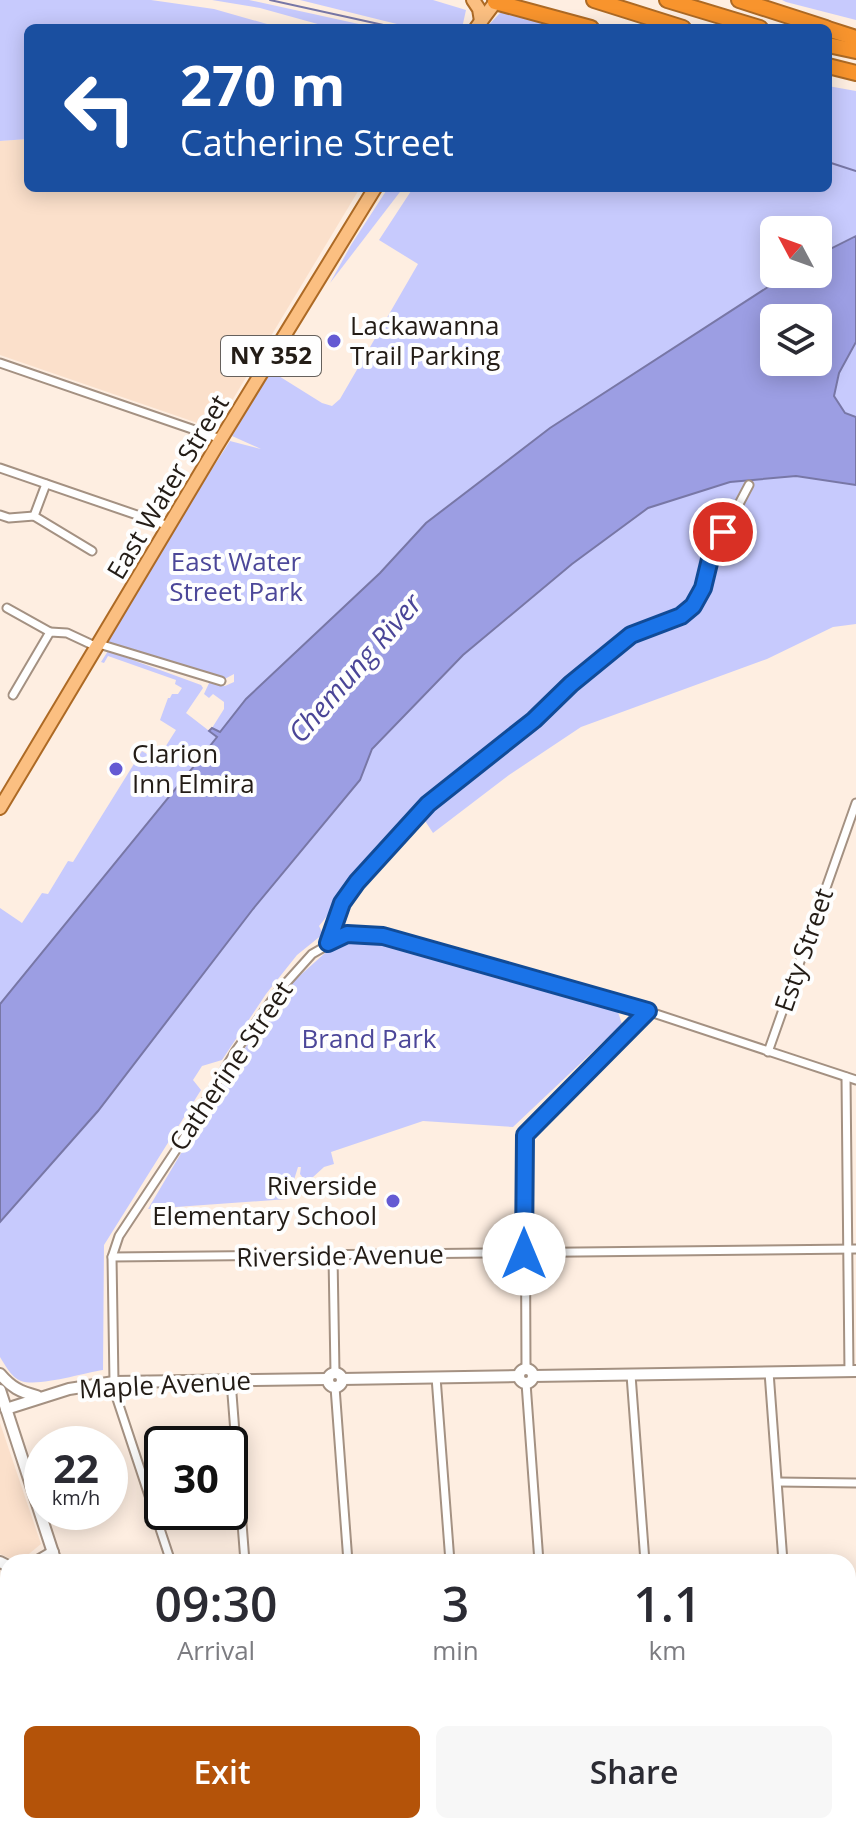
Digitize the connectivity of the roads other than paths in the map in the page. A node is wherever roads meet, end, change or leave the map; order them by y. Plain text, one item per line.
1 (473, 0) edge
2 (594, 0) edge
3 (667, 0) edge
4 (739, 0) edge
5 (493, 1) edge
6 (479, 24) edge
7 (576, 24) edge
8 (670, 24) edge
9 (747, 24) edge
10 (814, 24) edge
11 (832, 30) edge
12 (856, 38) edge
13 (832, 46) edge
14 (856, 51) edge
15 (832, 67) edge
16 (832, 73) edge
17 (856, 75) edge
18 (373, 192) edge
19 (0, 363) edge
20 (221, 439) junction
21 (0, 468) edge
22 (46, 484) junction
23 (749, 485) dead end
24 (0, 515) edge
25 (34, 516) junction
26 (169, 526) junction
27 (92, 551) dead end
28 (7, 608) dead end
29 (50, 632) junction
30 (98, 646) junction
31 (221, 681) dead end
32 (13, 695) dead end
33 (856, 803) edge
34 (0, 808) edge
35 (328, 943) junction
36 (648, 1011) junction
37 (768, 1052) junction
38 (846, 1077) junction
39 (856, 1080) edge
40 (852, 1249) edge
41 (524, 1254) junction
42 (333, 1256) junction
43 (112, 1257) junction
44 (769, 1372) junction
45 (852, 1372) edge
46 (0, 1374) edge
47 (631, 1375) junction
48 (526, 1376) junction
49 (436, 1377) junction
50 (335, 1379) junction
51 (231, 1381) junction
52 (114, 1382) junction
53 (0, 1390) edge
54 (39, 1397) junction
55 (6, 1409) junction
56 (778, 1482) junction
57 (856, 1483) edge
58 (54, 1554) edge
59 (168, 1554) edge
60 (244, 1554) edge
61 (347, 1554) edge
62 (449, 1554) edge
63 (538, 1554) edge
64 (644, 1554) edge
65 (782, 1554) edge

1 - 6 main road
2 - 8 highway
3 - 9 highway
4 - 10 highway
5 - 6 main road
5 - 7 highway
11 - 12 highway
13 - 14 highway
15 - 17 highway
16 - 17 highway
18 - 20 main road, East Water Street / NY 352
19 - 20 street
20 - 26 main road, East Water Street / NY 352
21 - 22 street
22 - 25 street
22 - 26 street
23 - 35 street
24 - 25 street
25 - 27 street
26 - 30 main road, East Water Street / NY 352
28 - 29 street
29 - 30 street
29 - 32 street
30 - 31 street
30 - 34 main road, East Water Street / NY 352
33 - 37 street, Esty Street
35 - 36 street, Catherine Street
35 - 43 street, Catherine Street
36 - 37 street, Catherine Street
36 - 41 street
37 - 38 street, Catherine Street
38 - 39 street, Catherine Street
38 - 40 street
40 - 41 street, Riverside Avenue
40 - 45 street
41 - 42 street, Riverside Avenue
41 - 48 street
42 - 43 street, Riverside Avenue
42 - 50 street
43 - 52 street, Catherine Street
44 - 45 main road, Maple Avenue
44 - 47 main road, Maple Avenue
44 - 56 street
46 - 54 main road
47 - 48 main road, Maple Avenue
47 - 64 street
48 - 49 main road, Maple Avenue
48 - 63 street
49 - 50 main road, Maple Avenue
49 - 62 street
50 - 51 main road, Maple Avenue
50 - 61 street
51 - 52 main road, Maple Avenue
51 - 60 street
52 - 54 main road, Maple Avenue
52 - 59 street, Catherine Street
53 - 55 main road
54 - 55 main road, Maple Avenue
55 - 58 main road
56 - 57 street
56 - 65 street

